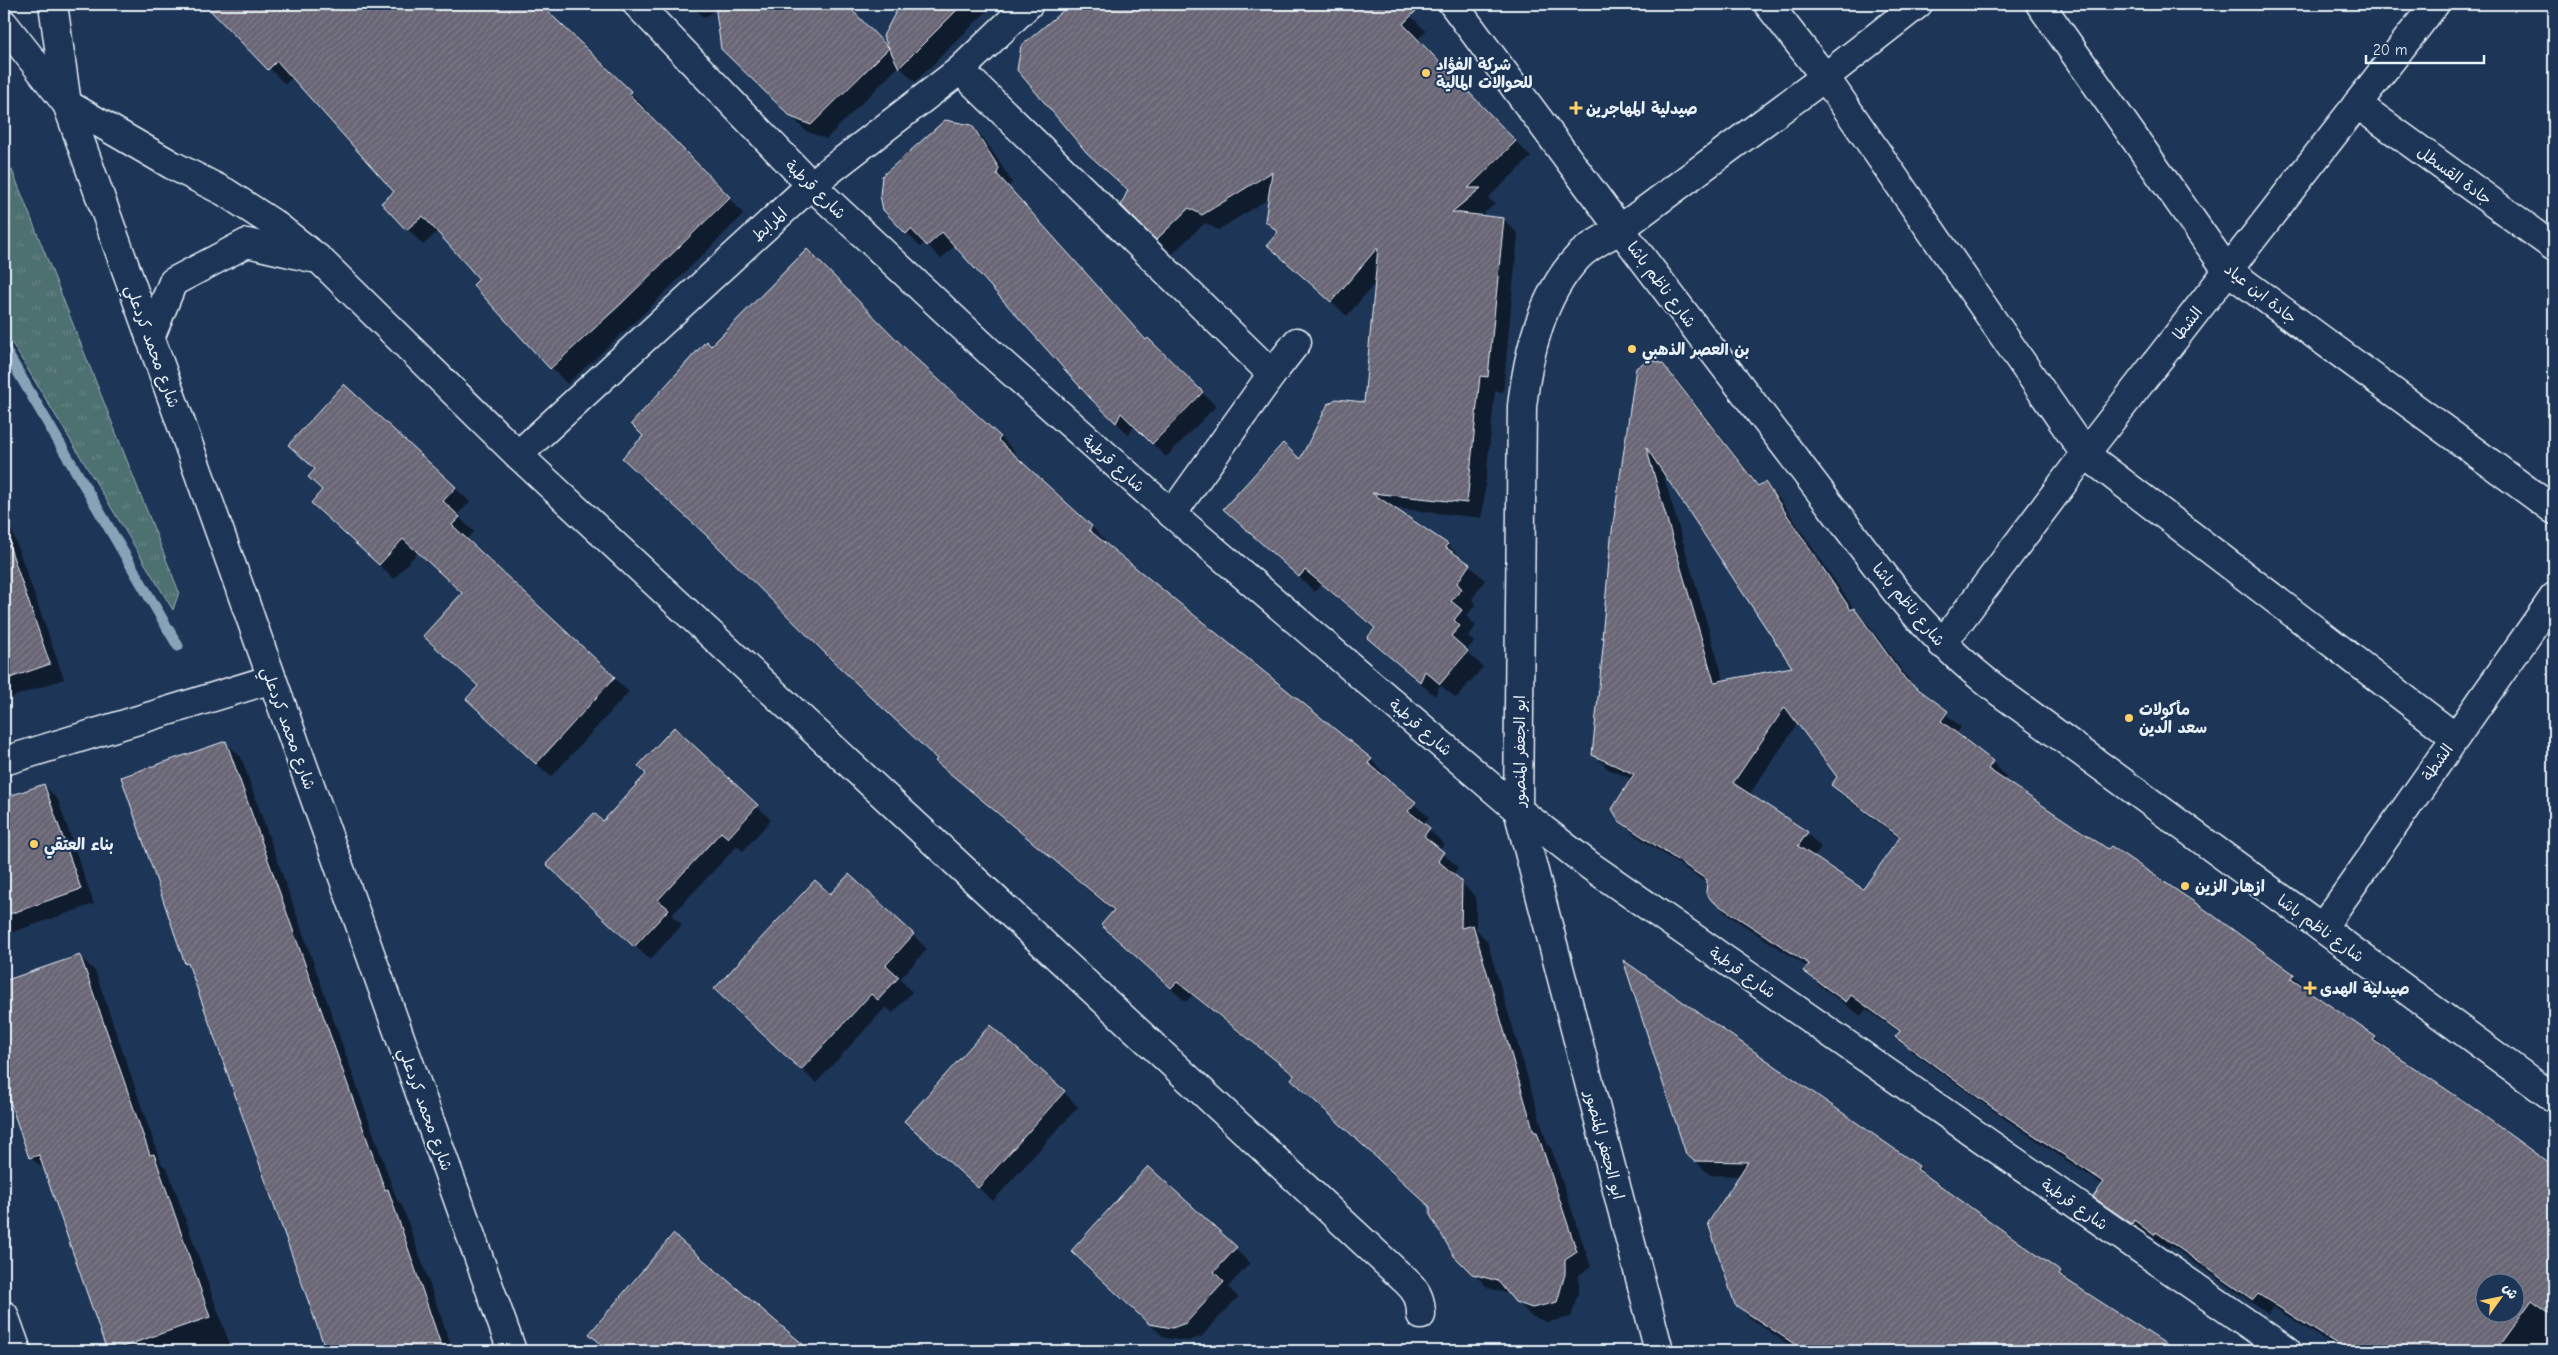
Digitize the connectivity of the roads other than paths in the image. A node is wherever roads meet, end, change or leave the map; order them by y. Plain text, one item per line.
1 (54, 4) edge
2 (637, 4) edge
3 (1029, 4) edge
4 (1453, 4) edge
5 (1768, 4) edge
6 (1918, 4) edge
7 (2040, 4) edge
8 (2434, 4) edge
9 (4, 24) edge
10 (960, 70) junction
11 (1825, 77) junction
12 (67, 104) junction
13 (2357, 104) junction
14 (811, 185) junction
15 (1620, 229) junction
16 (2554, 247) edge
17 (320, 260) junction
18 (2227, 270) junction
19 (150, 338) junction
20 (1298, 342) dead end
21 (1272, 374) junction
22 (2085, 454) junction
23 (518, 455) junction
24 (2554, 510) edge
25 (1172, 514) junction
26 (2554, 597) edge
27 (1942, 644) junction
28 (272, 679) junction
29 (2455, 737) junction
30 (4, 761) edge
31 (1518, 810) junction
32 (2322, 928) junction
33 (2554, 1098) edge
34 (4, 1315) edge
35 (1421, 1315) dead end
36 (17, 1351) edge
37 (512, 1351) edge
38 (1659, 1351) edge
39 (2287, 1351) edge

1 - 12 street
2 - 14 street, شارع قرطبة
3 - 10 street, المرابط
4 - 15 street, شارع ناظم باشا
5 - 11 street
6 - 11 street, ابو الجعفر المنصور
7 - 18 street, جادة ابن عياد
8 - 13 street, الشطا
9 - 12 street
10 - 14 street, المرابط
10 - 21 street
11 - 15 street, ابو الجعفر المنصور
11 - 22 street
12 - 17 street
12 - 19 street, شارع محمد كردعلي
13 - 16 street, جادة القسطل
13 - 18 street, الشطا
14 - 23 street, المرابط
14 - 25 street, شارع قرطبة
15 - 27 street, شارع ناظم باشا
15 - 31 street, ابو الجعفر المنصور
17 - 19 street
17 - 23 street
18 - 22 street, الشطا
18 - 24 street, جادة ابن عياد
19 - 28 street, شارع محمد كردعلي
20 - 21 street
21 - 25 street
22 - 27 street, الشطا
22 - 29 street
23 - 35 street
25 - 31 street, شارع قرطبة
26 - 29 street, الشطة
27 - 32 street, شارع ناظم باشا
28 - 30 street
28 - 37 street, شارع محمد كردعلي
29 - 32 street, الشطة
31 - 38 street, ابو الجعفر المنصور
31 - 39 street, شارع قرطبة
32 - 33 street, شارع ناظم باشا
34 - 36 street

